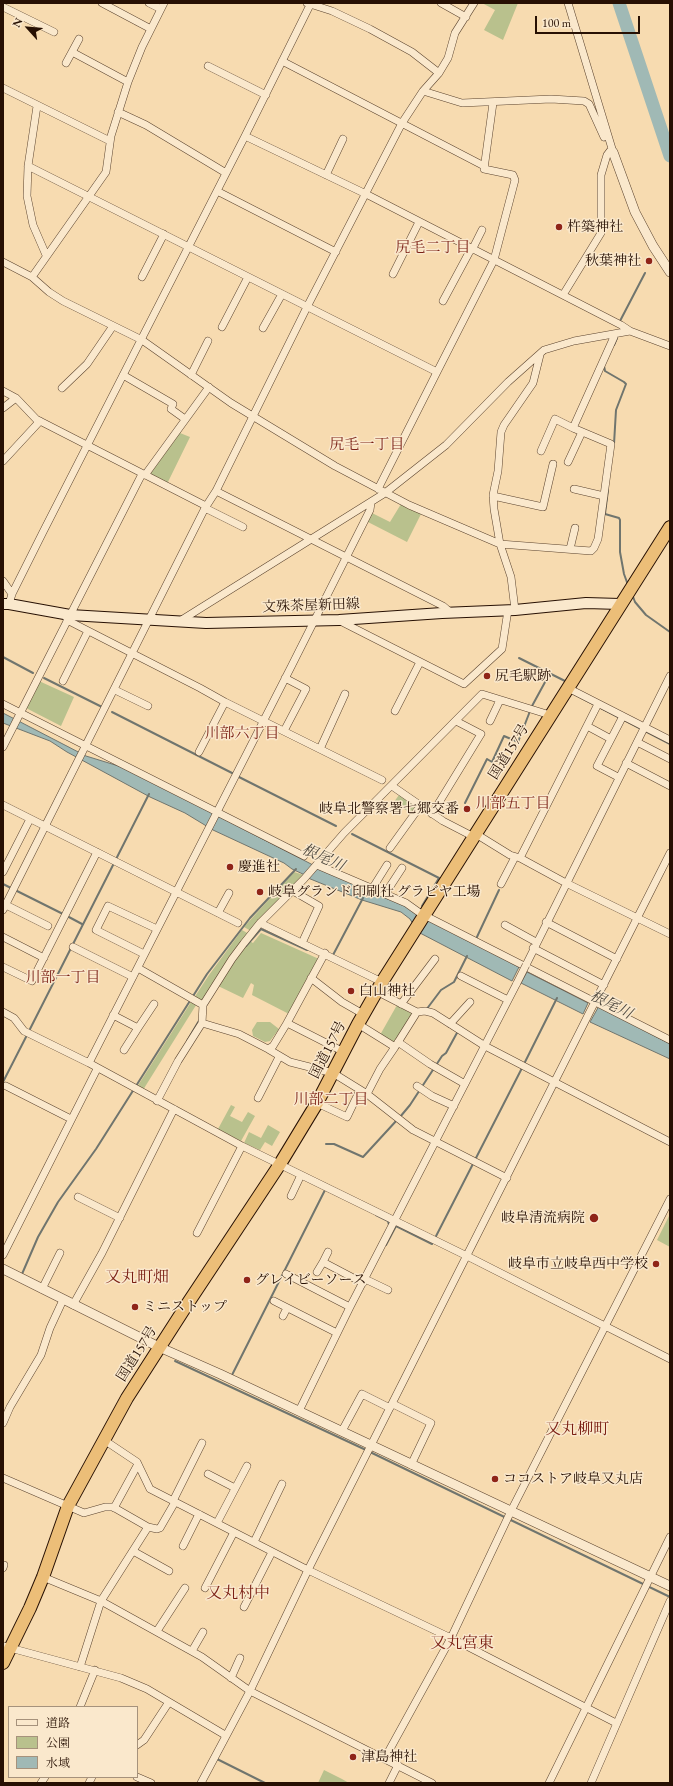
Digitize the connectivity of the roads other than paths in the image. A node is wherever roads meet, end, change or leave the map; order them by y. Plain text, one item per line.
1 (102, 3) edge
2 (149, 3) edge
3 (441, 3) edge
4 (474, 3) edge
5 (568, 3) edge
6 (308, 4) edge
7 (163, 6) edge
8 (3, 7) edge
9 (466, 17) junction
10 (151, 29) junction
11 (54, 32) dead end
12 (79, 39) dead end
13 (72, 52) junction
14 (282, 61) junction
15 (66, 63) dead end
16 (208, 66) dead end
17 (439, 73) junction
18 (128, 82) junction
19 (3, 88) edge
20 (423, 91) junction
21 (266, 95) junction
22 (493, 103) junction
23 (37, 106) junction
24 (118, 112) junction
25 (402, 123) junction
26 (245, 136) junction
27 (343, 139) dead end
28 (110, 141) junction
29 (611, 152) junction
30 (28, 166) junction
31 (484, 166) junction
32 (226, 173) junction
33 (326, 175) junction
34 (217, 191) junction
35 (366, 194) junction
36 (89, 196) junction
37 (419, 222) junction
38 (482, 230) dead end
39 (164, 234) junction
40 (189, 247) junction
41 (472, 249) junction
42 (336, 252) junction
43 (46, 255) junction
44 (494, 260) junction
45 (3, 262) edge
46 (670, 272) edge
47 (393, 274) dead end
48 (32, 277) junction
49 (142, 277) dead end
50 (248, 277) junction
51 (282, 294) junction
52 (562, 295) junction
53 (444, 301) dead end
54 (307, 307) junction
55 (113, 326) junction
56 (222, 326) dead end
57 (263, 328) dead end
58 (630, 331) junction
59 (614, 334) junction
60 (142, 340) junction
61 (208, 341) dead end
62 (670, 346) edge
63 (540, 355) junction
64 (437, 372) junction
65 (191, 374) junction
66 (123, 375) junction
67 (209, 387) junction
68 (62, 388) dead end
69 (3, 391) edge
70 (16, 398) junction
71 (3, 408) edge
72 (253, 416) junction
73 (185, 419) junction
74 (40, 421) junction
75 (573, 428) junction
76 (582, 432) junction
77 (88, 446) junction
78 (541, 451) dead end
79 (3, 461) edge
80 (568, 462) dead end
81 (553, 464) dead end
82 (144, 475) junction
83 (574, 488) dead end
84 (378, 489) junction
85 (216, 491) junction
86 (385, 493) junction
87 (493, 496) junction
88 (604, 496) junction
89 (371, 503) junction
90 (206, 507) junction
91 (243, 527) dead end
92 (670, 527) edge
93 (574, 528) dead end
94 (313, 540) junction
95 (500, 544) junction
96 (570, 549) junction
97 (345, 557) junction
98 (3, 581) edge
99 (8, 601) edge
100 (620, 604) junction
101 (512, 610) junction
102 (450, 612) junction
103 (69, 618) junction
104 (150, 620) junction
105 (314, 620) junction
106 (339, 620) junction
107 (180, 621) junction
108 (88, 631) junction
109 (132, 654) junction
110 (420, 662) junction
111 (670, 676) edge
112 (285, 678) junction
113 (63, 681) dead end
114 (570, 686) junction
115 (115, 690) junction
116 (345, 694) dead end
117 (500, 700) junction
118 (224, 702) junction
119 (3, 704) edge
120 (598, 704) junction
121 (148, 706) dead end
122 (395, 711) dead end
123 (19, 715) junction
124 (550, 715) junction
125 (623, 716) junction
126 (264, 720) junction
127 (456, 721) junction
128 (490, 721) dead end
129 (587, 726) junction
130 (644, 727) junction
131 (284, 731) junction
132 (611, 739) junction
133 (670, 740) edge
134 (637, 742) junction
135 (87, 745) junction
136 (3, 747) edge
137 (320, 749) junction
138 (199, 752) dead end
139 (670, 759) edge
140 (626, 763) junction
141 (618, 777) junction
142 (382, 780) dead end
143 (392, 786) junction
144 (670, 786) edge
145 (3, 805) edge
146 (421, 805) junction
147 (217, 812) junction
148 (432, 814) junction
149 (30, 818) junction
150 (45, 826) junction
151 (475, 835) junction
152 (390, 848) dead end
153 (97, 852) junction
154 (670, 853) edge
155 (304, 856) dead end
156 (518, 857) junction
157 (317, 865) junction
158 (387, 865) dead end
159 (402, 868) dead end
160 (3, 872) edge
161 (566, 883) junction
162 (501, 884) dead end
163 (372, 888) junction
164 (293, 891) junction
165 (176, 892) junction
166 (229, 893) dead end
167 (385, 894) junction
168 (4, 907) edge
169 (218, 913) junction
170 (638, 918) junction
171 (421, 920) junction
172 (546, 922) junction
173 (238, 923) dead end
174 (260, 923) junction
175 (48, 926) dead end
176 (504, 926) dead end
177 (157, 929) junction
178 (670, 934) edge
179 (3, 937) edge
180 (302, 943) junction
181 (535, 945) junction
182 (73, 947) dead end
183 (325, 953) junction
184 (144, 954) junction
185 (44, 958) junction
186 (434, 958) dead end
187 (617, 959) junction
188 (3, 967) edge
189 (138, 968) junction
190 (462, 976) dead end
191 (133, 977) junction
192 (311, 978) junction
193 (604, 985) junction
194 (379, 987) junction
195 (508, 1000) junction
196 (470, 1002) dead end
197 (595, 1003) junction
198 (154, 1004) dead end
199 (401, 1004) junction
200 (203, 1005) junction
201 (3, 1012) edge
202 (417, 1012) junction
203 (114, 1015) junction
204 (361, 1019) junction
205 (287, 1022) junction
206 (202, 1023) junction
207 (450, 1024) junction
208 (138, 1028) junction
209 (670, 1040) edge
210 (397, 1045) junction
211 (485, 1046) junction
212 (268, 1049) junction
213 (124, 1050) dead end
214 (344, 1052) junction
215 (279, 1057) junction
216 (89, 1064) junction
217 (97, 1069) junction
218 (333, 1073) junction
219 (555, 1083) junction
220 (465, 1084) junction
221 (6, 1086) dead end
222 (417, 1086) dead end
223 (360, 1090) junction
224 (367, 1094) junction
225 (258, 1098) dead end
226 (157, 1101) junction
227 (317, 1103) junction
228 (454, 1106) junction
229 (174, 1109) junction
230 (71, 1119) junction
231 (435, 1142) junction
232 (670, 1142) edge
233 (242, 1146) junction
234 (280, 1164) junction
235 (302, 1175) junction
236 (507, 1178) junction
237 (291, 1196) dead end
238 (78, 1197) dead end
239 (670, 1199) edge
240 (120, 1218) junction
241 (396, 1220) junction
242 (197, 1233) dead end
243 (328, 1252) dead end
244 (60, 1253) dead end
245 (3, 1254) edge
246 (467, 1256) junction
247 (323, 1262) junction
248 (4, 1272) edge
249 (317, 1272) dead end
250 (286, 1274) dead end
251 (364, 1281) junction
252 (42, 1289) junction
253 (388, 1290) dead end
254 (64, 1300) junction
255 (274, 1301) dead end
256 (73, 1304) junction
257 (350, 1307) junction
258 (287, 1308) junction
259 (283, 1316) dead end
260 (605, 1327) junction
261 (337, 1333) junction
262 (159, 1347) junction
263 (670, 1359) edge
264 (392, 1406) junction
265 (299, 1411) junction
266 (3, 1422) edge
267 (342, 1431) junction
268 (104, 1440) junction
269 (202, 1443) dead end
270 (371, 1445) junction
271 (138, 1464) junction
272 (411, 1465) junction
273 (247, 1466) dead end
274 (208, 1474) dead end
275 (3, 1478) edge
276 (282, 1484) dead end
277 (235, 1488) junction
278 (174, 1502) junction
279 (68, 1506) junction
280 (114, 1508) junction
281 (511, 1510) junction
282 (198, 1514) junction
283 (217, 1523) junction
284 (148, 1527) junction
285 (234, 1532) junction
286 (670, 1537) edge
287 (254, 1542) junction
288 (183, 1546) dead end
289 (133, 1551) junction
290 (272, 1552) junction
291 (308, 1570) junction
292 (169, 1571) dead end
293 (650, 1576) junction
294 (43, 1577) junction
295 (670, 1586) edge
296 (185, 1588) dead end
297 (205, 1588) dead end
298 (101, 1601) junction
299 (670, 1601) edge
300 (244, 1607) dead end
301 (158, 1631) junction
302 (203, 1632) dead end
303 (451, 1638) junction
304 (7, 1647) edge
305 (192, 1651) junction
306 (240, 1658) dead end
307 (3, 1663) edge
308 (80, 1667) junction
309 (95, 1670) junction
310 (231, 1678) junction
311 (250, 1691) junction
312 (169, 1702) junction
313 (80, 1706) edge
314 (587, 1707) junction
315 (616, 1723) junction
316 (225, 1735) junction
317 (138, 1744) edge
318 (385, 1758) junction
319 (398, 1765) junction
320 (138, 1777) edge
321 (151, 1783) edge
322 (201, 1783) edge
323 (389, 1783) edge
324 (432, 1783) edge
325 (549, 1783) edge
326 (591, 1783) edge

1 - 10 street
2 - 7 street
3 - 9 street
4 - 9 street
5 - 29 street
6 - 14 street
6 - 17 street
7 - 10 street
8 - 11 street
9 - 17 street
10 - 18 street
12 - 13 street
13 - 15 street
13 - 18 street
14 - 21 street
14 - 25 street
16 - 21 street
17 - 20 street
18 - 24 street
19 - 23 street
20 - 22 street
20 - 25 street
21 - 26 street
22 - 29 street
22 - 31 street
23 - 28 street
23 - 30 street
24 - 28 street
24 - 32 street
25 - 31 street
25 - 35 street
26 - 32 street
26 - 33 street
27 - 33 street
28 - 36 street
29 - 46 street
29 - 52 street
30 - 36 street
30 - 43 street
31 - 44 street
32 - 34 street
33 - 35 street
34 - 40 street
34 - 42 street
35 - 37 street
35 - 42 street
36 - 39 street
36 - 43 street
37 - 41 street
37 - 47 street
38 - 41 street
39 - 40 street
39 - 49 street
40 - 50 street
40 - 60 street
41 - 44 street
41 - 53 street
42 - 54 street
43 - 48 street
44 - 52 street
44 - 64 street
45 - 48 street
48 - 55 street
50 - 51 street
50 - 56 street
51 - 54 street
51 - 57 street
52 - 58 street
54 - 64 street
54 - 72 street
55 - 60 street
55 - 68 street
58 - 59 street
58 - 62 street
59 - 63 street
59 - 75 street
60 - 65 street
60 - 66 street
61 - 65 street
63 - 86 street
63 - 87 street
64 - 84 street
65 - 67 street
66 - 73 street
66 - 77 street
67 - 72 street
67 - 73 street
69 - 70 street
70 - 71 street
70 - 74 street
72 - 84 street
72 - 85 street
73 - 82 street
74 - 77 street
74 - 79 street
75 - 76 street
75 - 78 street
76 - 80 street
76 - 88 street
77 - 82 street
77 - 99 street
81 - 87 street
82 - 90 street
82 - 103 street
83 - 88 street
84 - 86 street
85 - 90 street
85 - 94 street
86 - 89 street
86 - 95 street
87 - 95 street
88 - 96 street
89 - 94 street
89 - 97 street
90 - 91 street
90 - 104 street
92 - 100 highway, 国道157号
93 - 96 street
94 - 97 street
94 - 107 street
95 - 96 street
95 - 101 street
97 - 102 street
97 - 105 street
98 - 99 street
99 - 103 main road, 文殊茶屋新田線
100 - 101 main road, 文殊茶屋新田線
100 - 114 highway, 国道157号
101 - 102 main road, 文殊茶屋新田線
101 - 110 street
102 - 106 main road, 文殊茶屋新田線
103 - 104 main road, 文殊茶屋新田線
103 - 108 street
103 - 123 street
104 - 107 main road, 文殊茶屋新田線
104 - 109 street
105 - 106 main road, 文殊茶屋新田線
105 - 107 main road, 文殊茶屋新田線
105 - 112 street
106 - 110 street
108 - 109 street
108 - 113 street
109 - 115 street
109 - 118 street
110 - 122 street
111 - 130 street
112 - 126 street
112 - 131 street
114 - 120 street
114 - 124 highway, 国道157号
115 - 121 street
115 - 135 street
116 - 137 street
117 - 124 street
117 - 127 street
117 - 128 street
118 - 126 street
118 - 138 street
119 - 123 street
120 - 125 street
120 - 129 street
123 - 135 street
123 - 136 street
124 - 151 highway, 国道157号
125 - 130 street
125 - 132 street
126 - 131 street
126 - 147 street
127 - 143 street
127 - 148 street
129 - 132 street
129 - 156 street
130 - 133 street
130 - 134 street
131 - 137 street
132 - 141 street
134 - 139 street
134 - 140 street
135 - 147 street
135 - 150 street
137 - 142 street
140 - 141 street
140 - 144 street
141 - 161 street
143 - 146 street
143 - 157 street
145 - 149 street
146 - 148 street
146 - 152 street
147 - 155 street
147 - 165 street
148 - 151 street
149 - 150 street
149 - 160 street
150 - 153 street
150 - 168 street
151 - 156 street
151 - 171 highway, 国道157号
153 - 165 street
153 - 185 street
154 - 170 street
156 - 161 street
156 - 162 street
157 - 163 street
157 - 164 street
158 - 163 street
159 - 167 street
161 - 170 street
161 - 172 street
163 - 167 street
164 - 174 street
164 - 180 street
165 - 169 street
165 - 177 street
166 - 169 street
167 - 171 street
168 - 175 street
169 - 173 street
170 - 178 street
170 - 187 street
171 - 194 highway, 国道157号
171 - 197 street
172 - 181 street
172 - 187 street
174 - 180 street
174 - 200 street
176 - 181 street
177 - 184 street
177 - 184 street
179 - 185 street
180 - 183 street
181 - 193 street
181 - 195 street, bridge
182 - 191 street
183 - 192 street
183 - 194 street
184 - 189 street
185 - 188 street
186 - 199 street
187 - 193 street
189 - 191 street
189 - 200 street
190 - 195 street
191 - 203 street
192 - 204 street
192 - 205 street
193 - 197 street
194 - 199 street
194 - 204 highway, 国道157号
195 - 211 street
196 - 207 street
197 - 209 street
197 - 219 street
198 - 208 street
199 - 202 street
200 - 206 street
201 - 216 street
202 - 207 street
202 - 210 street
203 - 208 street
203 - 216 street
204 - 210 street
204 - 214 highway, 国道157号
205 - 212 street
205 - 214 street
206 - 212 street
206 - 226 street
207 - 211 street
208 - 213 street
210 - 220 street
210 - 224 street
211 - 219 street
211 - 220 street
212 - 215 street
214 - 218 highway, 国道157号
215 - 218 street
215 - 225 street
216 - 217 street
217 - 226 street
217 - 230 street
218 - 223 street
218 - 227 highway, 国道157号
219 - 232 street
219 - 236 street
220 - 228 street
221 - 230 street
222 - 228 street
223 - 224 street
223 - 227 street
224 - 231 street
226 - 229 street
227 - 234 highway, 国道157号
228 - 231 street
229 - 233 street
229 - 240 street
230 - 245 street
231 - 236 street
231 - 241 street
233 - 234 street
233 - 242 street
234 - 235 street
234 - 262 highway, 国道157号
235 - 237 street
235 - 241 street
236 - 246 street
238 - 240 street
239 - 260 street
240 - 256 street
241 - 246 street
241 - 251 street
243 - 247 street
244 - 252 street
246 - 260 street
246 - 264 street
247 - 249 street
247 - 251 street
248 - 252 street
250 - 257 street
251 - 253 street
251 - 257 street
252 - 254 street
254 - 256 street
254 - 266 street
255 - 258 street
256 - 262 street
257 - 261 street
258 - 259 street
258 - 261 street
260 - 263 street
260 - 281 street
261 - 265 street
262 - 265 street
262 - 268 highway, 国道157号
264 - 267 street
264 - 270 street
264 - 272 street
265 - 267 street
267 - 270 street
268 - 271 street
268 - 279 highway, 国道157号
269 - 278 street
270 - 272 street
270 - 291 street
271 - 278 street
271 - 280 street
272 - 281 street
273 - 277 street
274 - 277 street
275 - 279 street
276 - 287 street
277 - 283 street
278 - 282 street
278 - 284 street
279 - 280 street
279 - 294 highway, 国道157号
280 - 284 street
281 - 293 street
281 - 303 street
282 - 283 street
282 - 288 street
283 - 285 street
284 - 289 street
285 - 287 street
285 - 297 street
286 - 293 street
287 - 290 street
289 - 292 street
289 - 298 street
290 - 291 street
290 - 300 street
291 - 303 street
291 - 311 street
293 - 295 street
293 - 314 street
294 - 298 street
294 - 304 highway, 国道157号
296 - 301 street
298 - 301 street
298 - 308 street
299 - 315 street
301 - 305 street
302 - 305 street
303 - 314 street
303 - 318 street
304 - 307 highway, 国道157号
304 - 308 street
305 - 310 street
306 - 310 street
308 - 309 street
309 - 312 street
309 - 313 street
310 - 311 street
311 - 316 street
311 - 318 street
312 - 316 street
312 - 317 street
314 - 315 street
314 - 325 street
315 - 326 street
316 - 322 street
318 - 319 street
319 - 323 street
319 - 324 street
320 - 321 street

